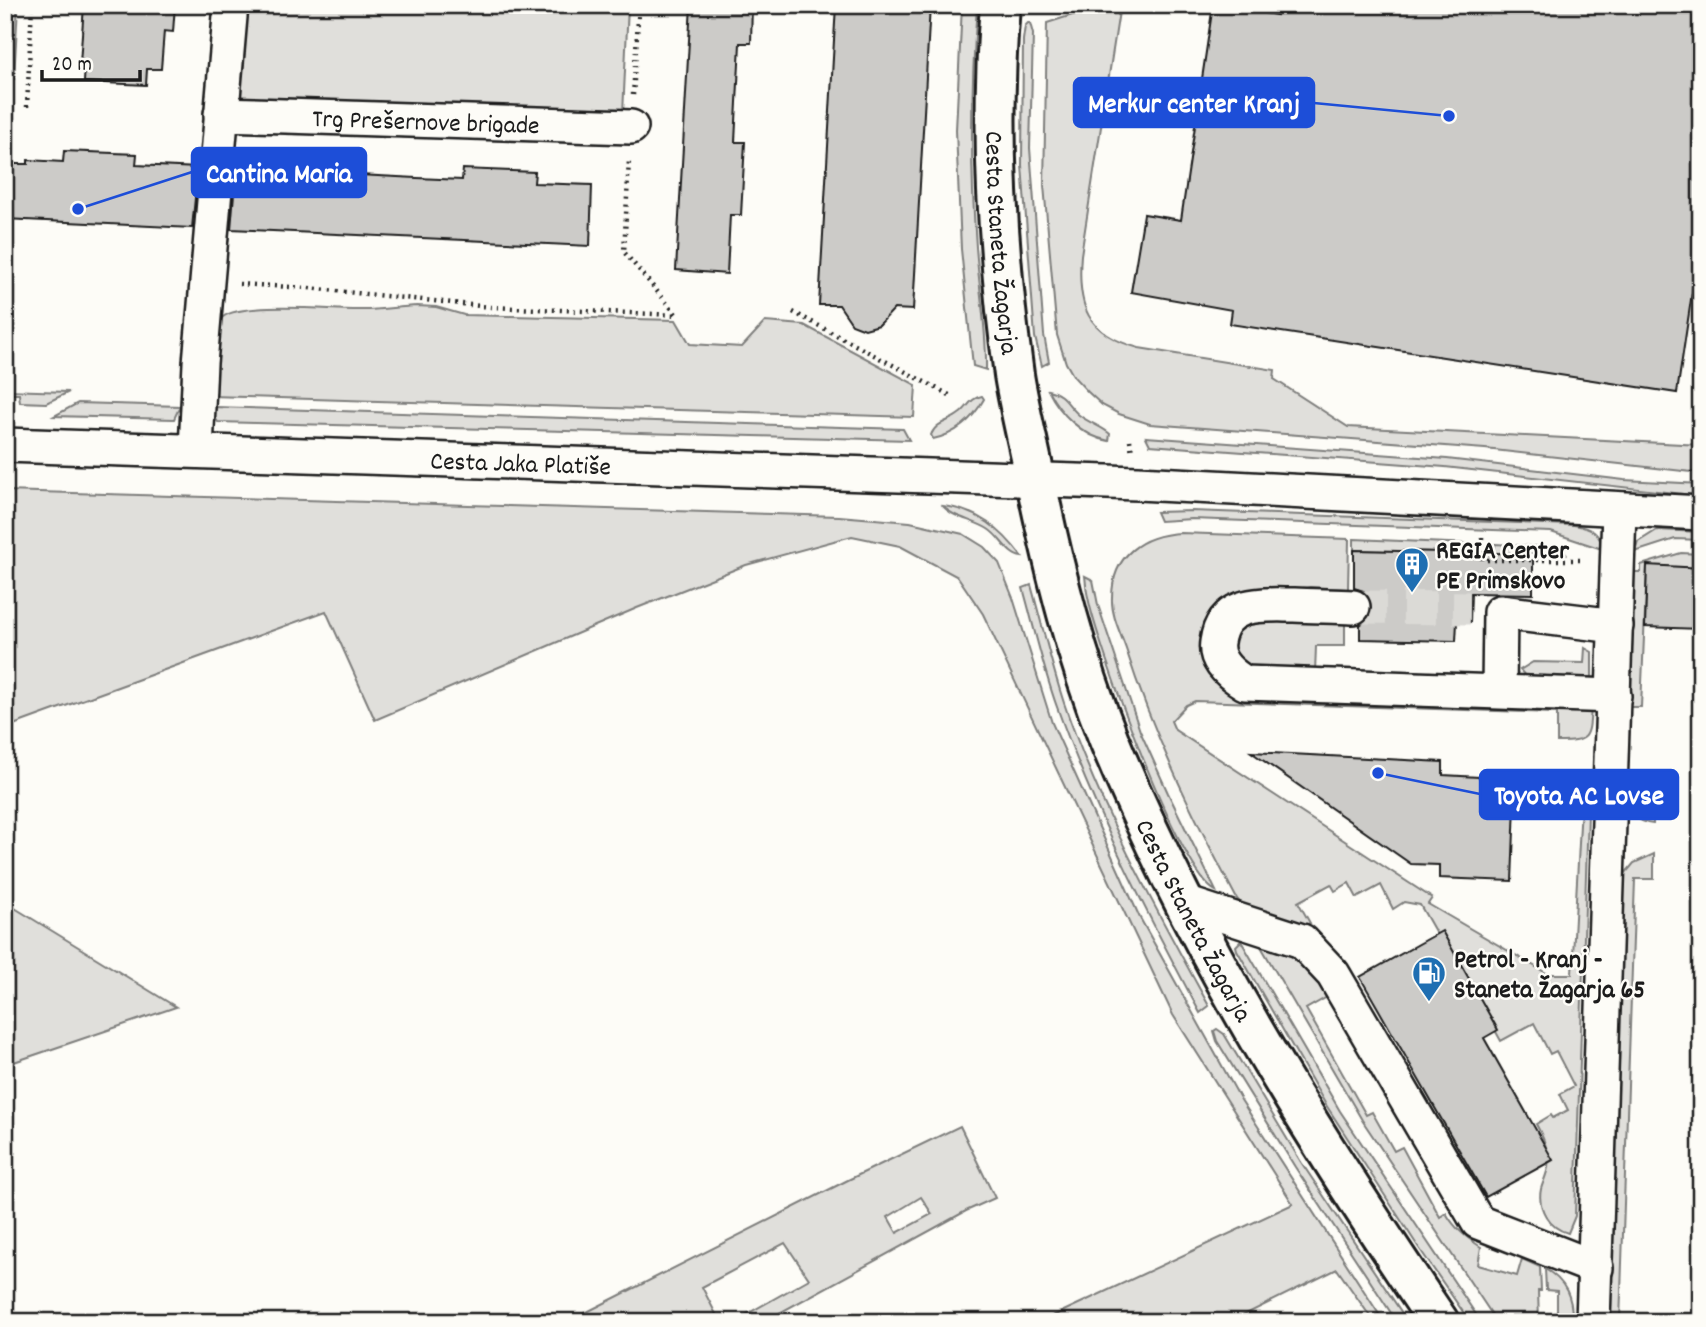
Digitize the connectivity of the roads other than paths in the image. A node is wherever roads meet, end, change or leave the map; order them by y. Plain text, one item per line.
1 (231, 5) edge
2 (1000, 5) edge
3 (221, 114) junction
4 (631, 127) dead end
5 (5, 445) edge
6 (196, 450) junction
7 (1036, 479) junction
8 (1619, 510) junction
9 (1701, 513) edge
10 (1353, 607) tunnel mouth
11 (1616, 626) junction
12 (1500, 690) junction
13 (1614, 696) junction
14 (1185, 903) junction
15 (1596, 1268) junction
16 (1439, 1322) edge
17 (1593, 1322) edge

1 - 3 street
2 - 7 main road, Cesta Staneta Žagarja
3 - 4 street, Trg Prešernove brigade
3 - 6 street
5 - 6 street, Cesta Jaka Platiše
6 - 7 street, Cesta Jaka Platiše
7 - 8 street
7 - 14 main road, Cesta Staneta Žagarja
8 - 9 street
8 - 11 street
10 - 12 street
11 - 12 street
11 - 13 street
12 - 13 street
13 - 15 street
14 - 15 street
14 - 16 main road, Cesta Staneta Žagarja
15 - 17 street

